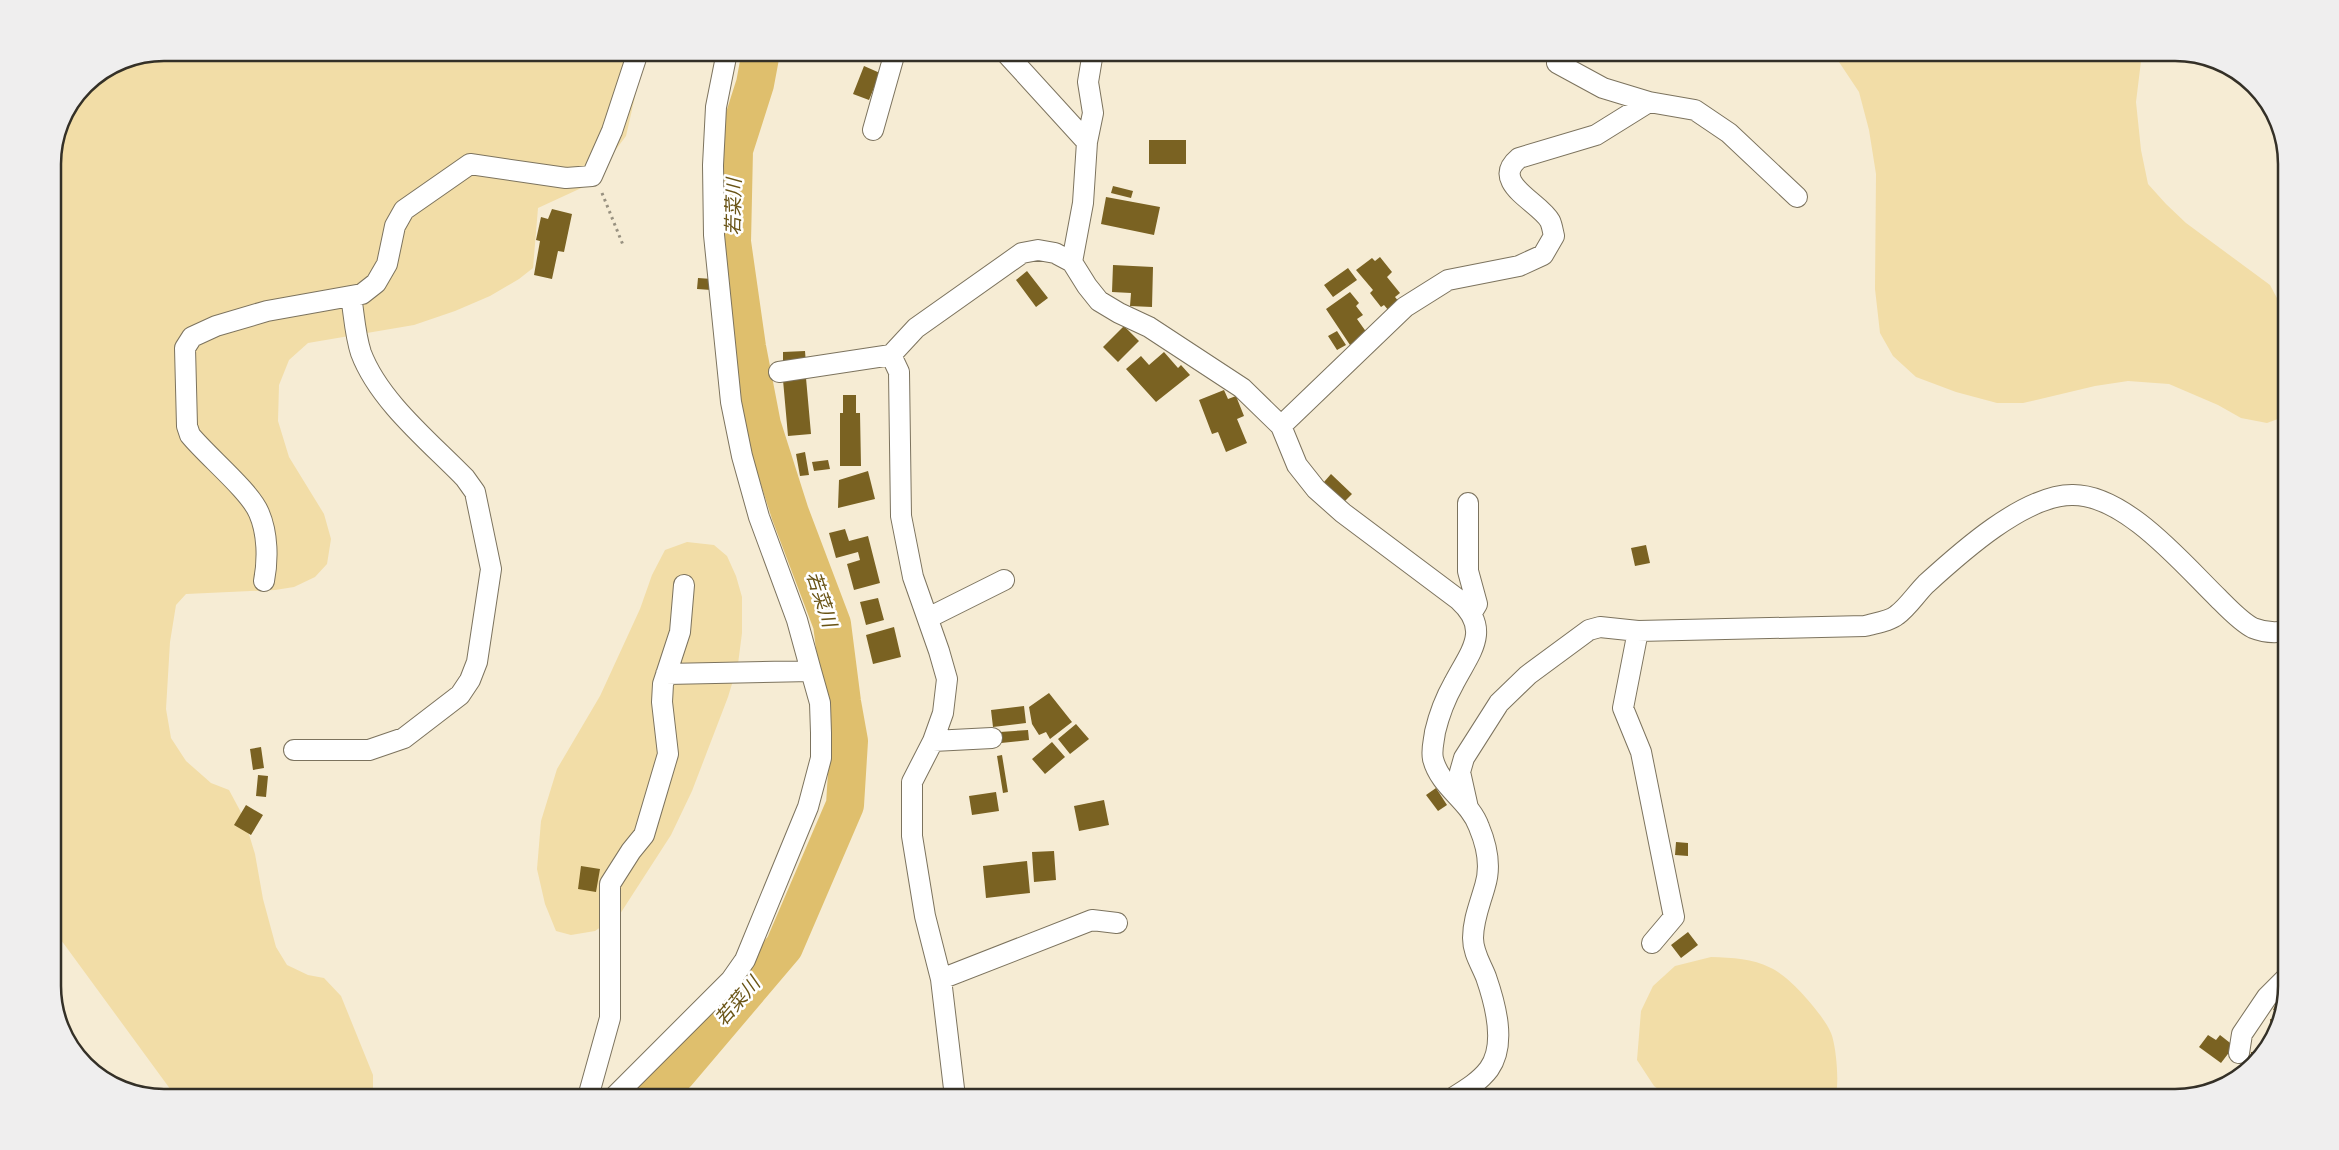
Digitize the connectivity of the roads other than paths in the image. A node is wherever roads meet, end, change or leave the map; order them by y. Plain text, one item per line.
1 (635, 61) edge
2 (725, 61) edge
3 (892, 61) edge
4 (1013, 61) edge
5 (1092, 61) edge
6 (1557, 63) dead end
7 (1649, 102) junction
8 (873, 130) dead end
9 (1087, 142) junction
10 (1797, 197) dead end
11 (1072, 262) junction
12 (351, 296) junction
13 (891, 355) junction
14 (779, 372) dead end
15 (1281, 426) junction
16 (1468, 503) dead end
17 (1004, 580) dead end
18 (264, 581) dead end
19 (684, 585) dead end
20 (1472, 614) junction
21 (928, 618) junction
22 (1638, 631) junction
23 (2278, 632) edge
24 (811, 671) junction
25 (666, 674) junction
26 (992, 738) dead end
27 (933, 741) junction
28 (294, 750) dead end
29 (1468, 808) junction
30 (1117, 923) dead end
31 (1652, 943) dead end
32 (941, 979) junction
33 (2278, 986) edge
34 (2240, 1053) dead end
35 (590, 1089) edge
36 (623, 1089) edge
37 (954, 1089) edge
38 (1468, 1089) edge

1 - 12 street
2 - 24 street
3 - 8 street
4 - 9 street
5 - 9 street
6 - 7 street
7 - 10 street
7 - 15 street
9 - 11 street
11 - 13 street
11 - 15 street
12 - 18 street
12 - 28 street
13 - 14 street
13 - 21 street
15 - 20 street
16 - 20 street
17 - 21 street
19 - 25 street
20 - 29 street
21 - 27 street
22 - 23 street
22 - 29 street
22 - 31 street
24 - 25 street
24 - 36 street
25 - 35 street
26 - 27 street
27 - 32 street
29 - 38 street
30 - 32 street
32 - 37 street
33 - 34 street

